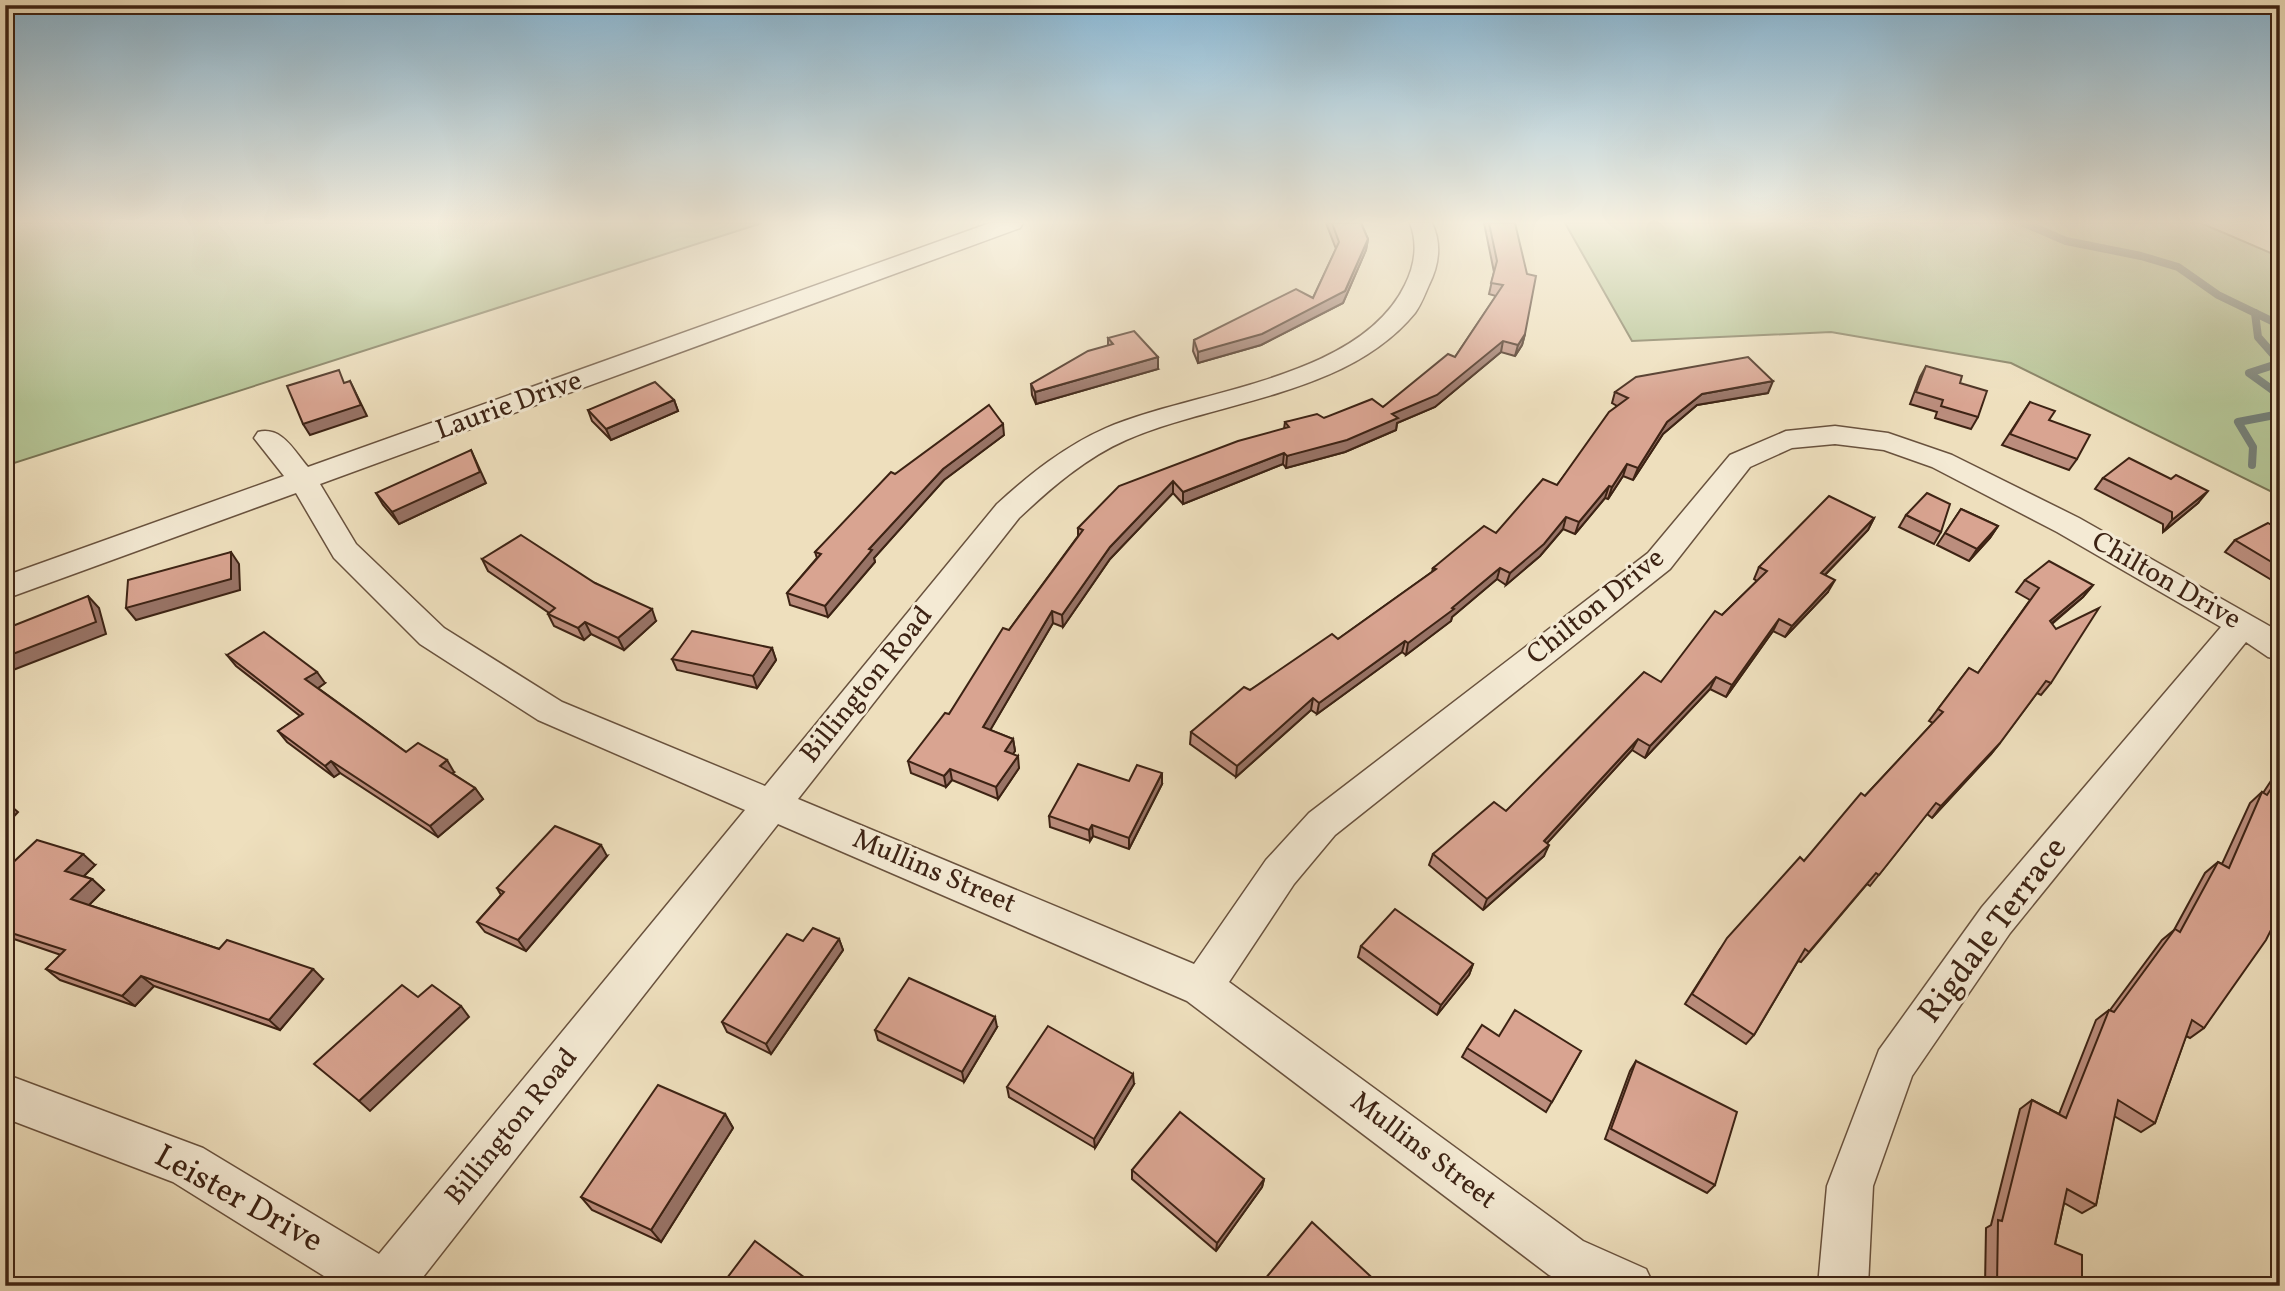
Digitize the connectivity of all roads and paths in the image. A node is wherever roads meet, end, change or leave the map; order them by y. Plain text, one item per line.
1 (846, 283) edge
2 (1421, 283) edge
3 (268, 438) dead end
4 (303, 480) junction
5 (5, 588) edge
6 (2242, 624) junction
7 (2280, 648) edge
8 (772, 802) junction
9 (1202, 987) junction
10 (5, 1096) edge
11 (386, 1286) edge
12 (1629, 1286) edge
13 (1843, 1286) edge

1 - 4 street, Laurie Drive
2 - 8 street, Billington Road
3 - 4 street, Mullins Street
4 - 5 street, Laurie Drive
4 - 8 street, Mullins Street
6 - 7 street, Chilton Drive
6 - 9 street, Chilton Drive
6 - 13 street, Rigdale Terrace
8 - 9 street, Mullins Street
8 - 11 street, Billington Road
9 - 12 street, Mullins Street
10 - 11 street, Leister Drive

